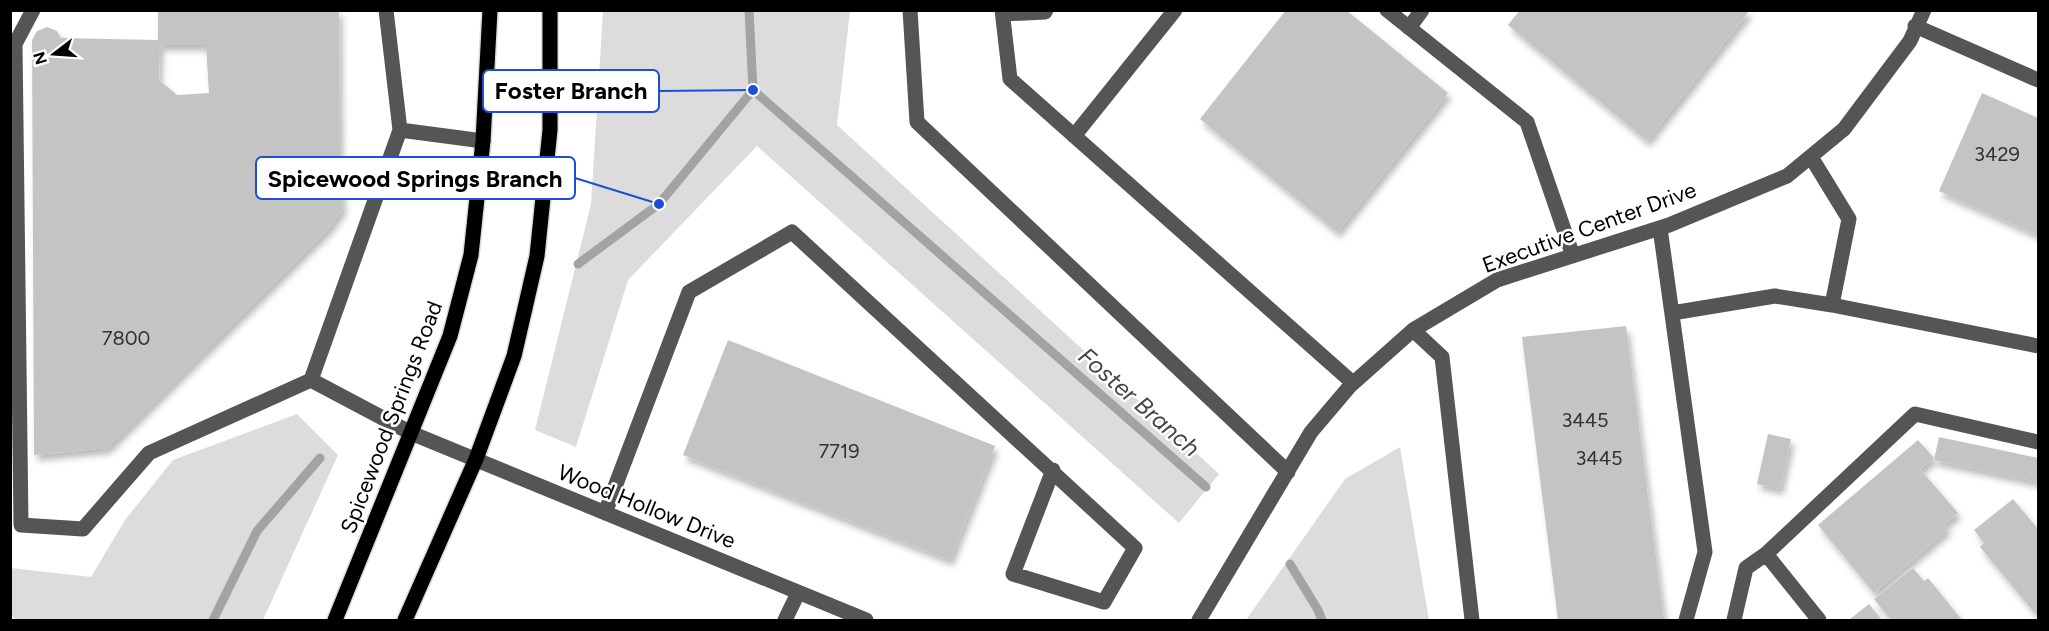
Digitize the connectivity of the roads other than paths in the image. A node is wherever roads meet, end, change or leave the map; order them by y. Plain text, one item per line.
1 (33, 10) edge
2 (386, 10) edge
3 (490, 10) edge
4 (550, 10) edge
5 (910, 10) edge
6 (1046, 10) edge
7 (1175, 10) edge
8 (1387, 10) edge
9 (1422, 10) edge
10 (1924, 10) edge
11 (1003, 12) edge
12 (1915, 26) junction
13 (1409, 28) junction
14 (2038, 80) edge
15 (400, 130) junction
16 (1074, 136) junction
17 (483, 141) junction
18 (1812, 157) junction
19 (1660, 228) junction
20 (1573, 256) junction
21 (1832, 304) junction
22 (1672, 313) junction
23 (1413, 330) junction
24 (2038, 346) edge
25 (311, 380) junction
26 (1353, 383) junction
27 (411, 433) junction
28 (2038, 442) edge
29 (476, 459) junction
30 (1053, 470) junction
31 (1288, 472) junction
32 (605, 513) junction
33 (1766, 554) junction
34 (798, 593) junction
35 (335, 621) edge
36 (405, 621) edge
37 (785, 621) edge
38 (866, 621) edge
39 (1199, 621) edge
40 (1472, 621) edge
41 (1686, 621) edge
42 (1734, 621) edge
43 (1819, 621) edge

1 - 25 street
2 - 15 street
3 - 17 main road, Spicewood Springs Road
4 - 29 main road
5 - 31 street
6 - 11 street
7 - 16 street
8 - 13 street
9 - 13 street
10 - 12 street, Executive Center Drive
11 - 16 street
12 - 14 street
12 - 18 street, Executive Center Drive
13 - 20 street
15 - 17 street
15 - 25 street
16 - 26 street
17 - 27 main road, Spicewood Springs Road
18 - 19 street, Executive Center Drive
18 - 21 street
19 - 20 street, Executive Center Drive
19 - 22 street
20 - 23 street, Executive Center Drive
21 - 22 street
21 - 24 street
22 - 41 street
23 - 26 street, Executive Center Drive
23 - 40 street
25 - 27 street, Wood Hollow Drive
26 - 31 street, Executive Center Drive
27 - 29 street, Wood Hollow Drive
27 - 35 main road, Spicewood Springs Road
28 - 33 street
29 - 32 street, Wood Hollow Drive
29 - 36 main road
30 - 30 street
30 - 32 street
31 - 39 street, Executive Center Drive
32 - 34 street, Wood Hollow Drive
33 - 42 street
33 - 43 street
34 - 37 street
34 - 38 street, Wood Hollow Drive

